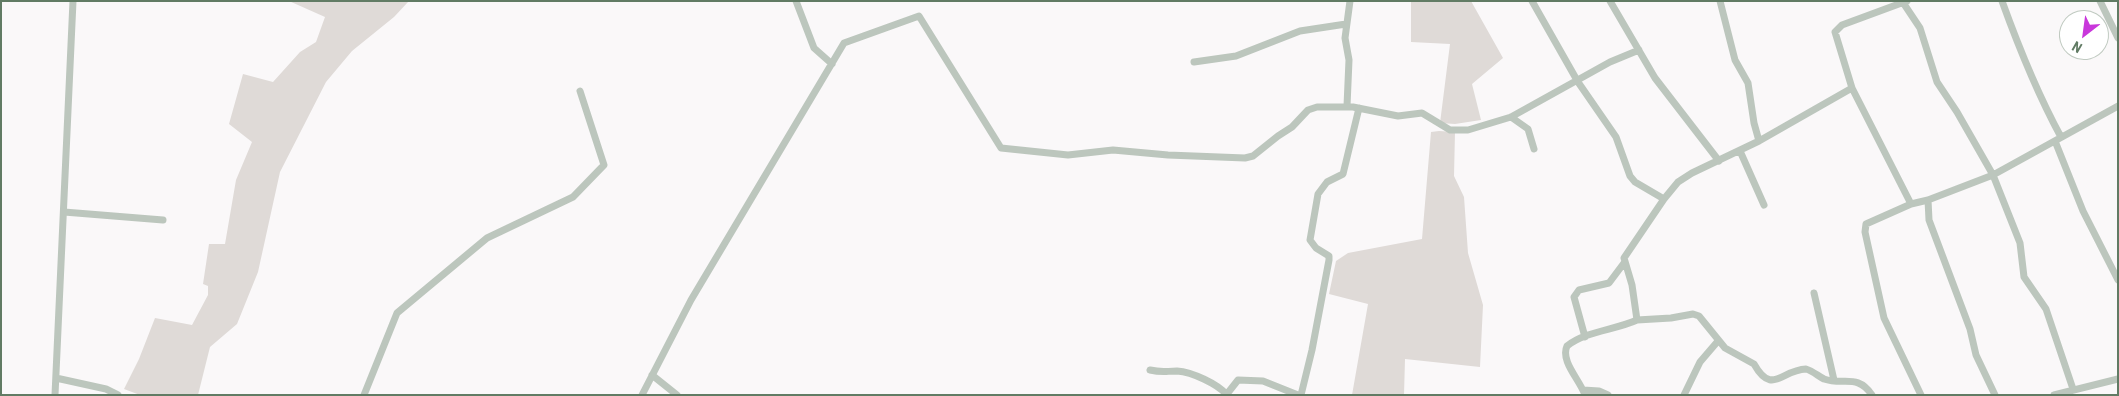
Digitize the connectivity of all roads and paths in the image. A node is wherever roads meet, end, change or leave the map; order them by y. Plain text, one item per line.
1 (73, 1) edge
2 (796, 1) edge
3 (1350, 1) edge
4 (1532, 1) edge
5 (1610, 1) edge
6 (1728, 1) edge
7 (2002, 1) edge
8 (2006, 1) edge
9 (2100, 1) edge
10 (1905, 2) edge
11 (1720, 3) edge
12 (2005, 11) junction
13 (1346, 24) junction
14 (2118, 38) edge
15 (1639, 50) junction
16 (1194, 62) dead end
17 (832, 64) junction
18 (1578, 82) junction
19 (1852, 88) junction
20 (580, 91) dead end
21 (1347, 106) junction
22 (2118, 106) edge
23 (1359, 108) junction
24 (1511, 117) junction
25 (2058, 139) junction
26 (1759, 141) junction
27 (1534, 149) dead end
28 (1740, 151) junction
29 (1719, 161) junction
30 (1993, 175) junction
31 (1664, 199) junction
32 (1928, 200) junction
33 (1911, 204) junction
34 (1764, 205) dead end
35 (64, 212) junction
36 (163, 220) dead end
37 (1624, 263) junction
38 (2118, 280) edge
39 (1814, 293) dead end
40 (1637, 320) junction
41 (1585, 336) junction
42 (1718, 341) junction
43 (1150, 370) dead end
44 (652, 375) junction
45 (56, 378) junction
46 (1834, 380) junction
47 (2118, 380) edge
48 (2073, 389) junction
49 (1584, 392) edge
50 (1227, 394) edge
51 (55, 395) edge
52 (118, 395) edge
53 (364, 395) edge
54 (642, 395) edge
55 (677, 395) edge
56 (1300, 395) edge
57 (1608, 395) edge
58 (1684, 395) edge
59 (1872, 395) edge
60 (1921, 395) edge
61 (1995, 395) edge
62 (2054, 395) edge

1 - 35 street
2 - 17 street
3 - 13 street
4 - 18 street
5 - 15 street
6 - 11 street
7 - 12 street
8 - 12 street
9 - 14 street
10 - 19 street
10 - 30 street
11 - 26 street
12 - 25 street
13 - 16 street
13 - 21 street
15 - 18 street
15 - 29 street
17 - 21 street
17 - 44 street
18 - 24 street
18 - 31 street
19 - 26 street
19 - 33 street
20 - 53 street
21 - 23 street
22 - 25 street
23 - 24 street
23 - 56 street
24 - 27 street
25 - 30 street
25 - 38 street
26 - 28 street
28 - 29 street
28 - 34 street
29 - 31 street
30 - 32 street
30 - 48 street
31 - 37 street
32 - 33 street
32 - 61 street
33 - 60 street
35 - 36 street
35 - 45 street
37 - 40 street
37 - 41 street
39 - 46 street
40 - 41 street
40 - 42 street
41 - 49 street
42 - 46 street
42 - 58 street
43 - 50 street
44 - 54 street
44 - 55 street
45 - 51 street
45 - 52 street
46 - 59 street
47 - 48 street
48 - 62 street
49 - 57 street
50 - 56 street

